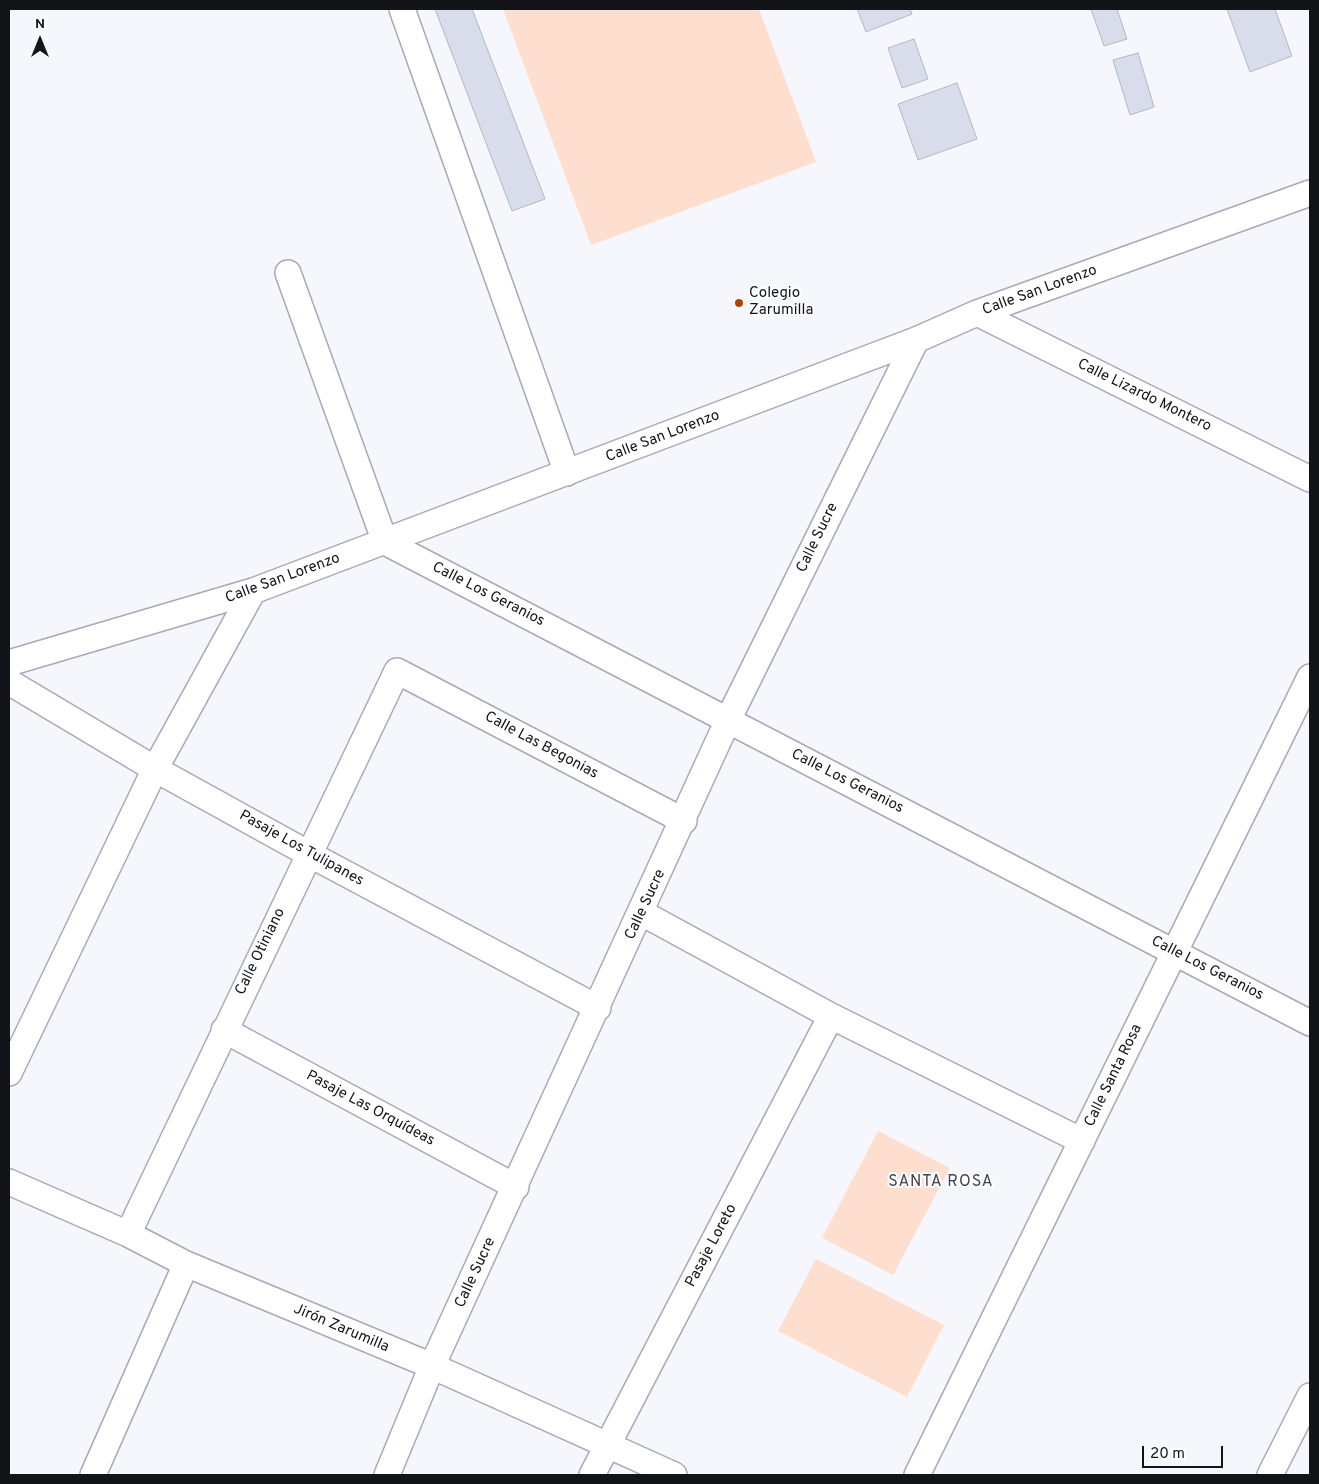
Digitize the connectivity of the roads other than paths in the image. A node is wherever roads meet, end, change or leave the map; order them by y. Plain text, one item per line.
1 (402, 9) edge
2 (1310, 193) edge
3 (288, 273) dead end
4 (977, 314) junction
5 (916, 340) junction
6 (567, 474) junction
7 (1310, 479) edge
8 (385, 542) junction
9 (253, 591) junction
10 (9, 663) edge
11 (397, 671) joint
12 (1310, 676) edge
13 (9, 682) edge
14 (728, 720) junction
15 (155, 769) junction
16 (684, 821) junction
17 (309, 854) junction
18 (642, 913) junction
19 (1175, 953) junction
20 (598, 1008) junction
21 (832, 1016) junction
22 (1310, 1023) edge
23 (224, 1030) junction
24 (9, 1073) edge
25 (1082, 1141) junction
26 (9, 1182) edge
27 (516, 1187) junction
28 (128, 1234) junction
29 (186, 1264) junction
30 (432, 1366) junction
31 (1310, 1396) edge
32 (608, 1444) junction
33 (93, 1475) edge
34 (387, 1475) edge
35 (592, 1475) edge
36 (674, 1475) edge
37 (917, 1475) edge
38 (1270, 1475) edge

1 - 6 street
2 - 4 street, Calle San Lorenzo
3 - 8 street
4 - 5 street, Calle San Lorenzo
4 - 7 street, Calle Lizardo Montero
5 - 6 street, Calle San Lorenzo
5 - 14 street, Calle Sucre
6 - 8 street, Calle San Lorenzo
8 - 9 street, Calle San Lorenzo
8 - 14 street, Calle Los Geranios
9 - 10 street, Calle San Lorenzo
9 - 15 street
11 - 16 street, Calle Las Begonias
11 - 17 street, Calle Otiniano
12 - 19 street, Calle Santa Rosa
13 - 15 street, Pasaje Los Tulipanes
14 - 16 street, Calle Sucre
14 - 19 street, Calle Los Geranios
15 - 17 street, Pasaje Los Tulipanes
15 - 24 street
16 - 18 street, Calle Sucre
17 - 20 street, Pasaje Los Tulipanes
17 - 23 street, Calle Otiniano
18 - 20 street, Calle Sucre
18 - 21 street
19 - 22 street, Calle Los Geranios
19 - 25 street, Calle Santa Rosa
20 - 27 street, Calle Sucre
21 - 25 street
21 - 32 street, Pasaje Loreto
23 - 27 street, Pasaje Las Orquídeas
23 - 28 street, Calle Otiniano
25 - 37 street, Calle Santa Rosa
26 - 28 street, Jirón Zarumilla
27 - 30 street, Calle Sucre
28 - 29 street, Jirón Zarumilla
29 - 30 street, Jirón Zarumilla
29 - 33 street
30 - 32 street, Jirón Zarumilla
30 - 34 street, Calle Sucre
31 - 38 street
32 - 35 street, Pasaje Loreto
32 - 36 street, Jirón Zarumilla

